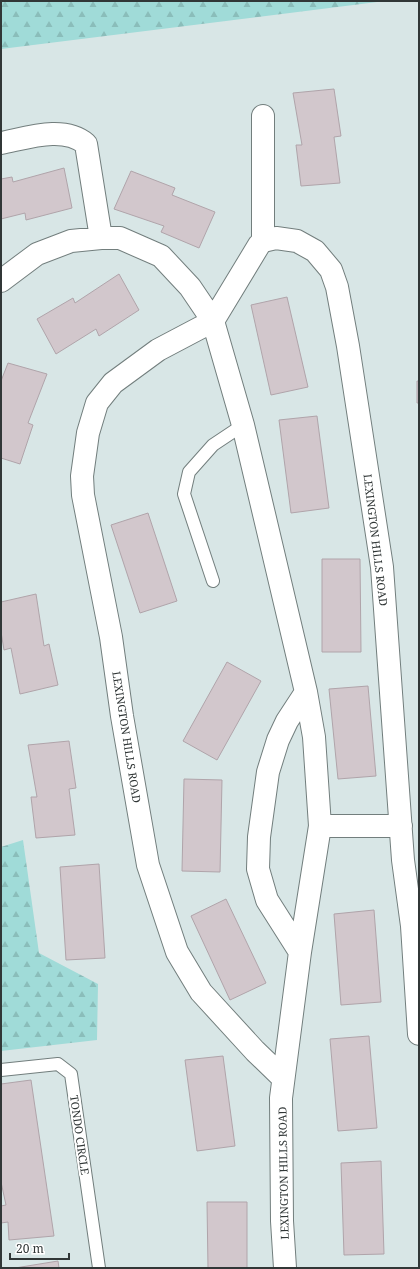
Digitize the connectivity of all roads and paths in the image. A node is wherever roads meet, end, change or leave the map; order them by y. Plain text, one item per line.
1 (263, 116) dead end
2 (1, 143) edge
3 (101, 238) junction
4 (263, 241) junction
5 (1, 281) edge
6 (213, 321) junction
7 (243, 425) junction
8 (213, 581) dead end
9 (306, 692) junction
10 (320, 826) junction
11 (401, 826) junction
12 (300, 952) junction
13 (419, 1034) edge
14 (1, 1070) edge
15 (283, 1078) junction
16 (99, 1268) edge
17 (285, 1268) edge

1 - 4 street
2 - 3 street
3 - 5 street, LEXINGTON HILLS ROAD
3 - 6 street, LEXINGTON HILLS ROAD
4 - 6 street
4 - 11 street, LEXINGTON HILLS ROAD
6 - 7 street, LEXINGTON HILLS ROAD
6 - 15 street, LEXINGTON HILLS ROAD
7 - 8 lane
7 - 9 street, LEXINGTON HILLS ROAD
9 - 10 street, LEXINGTON HILLS ROAD
9 - 12 street
10 - 11 street
10 - 12 street, LEXINGTON HILLS ROAD
11 - 13 street, LEXINGTON HILLS ROAD
12 - 15 street, LEXINGTON HILLS ROAD
14 - 16 lane, TONDO CIRCLE
15 - 17 street, LEXINGTON HILLS ROAD

